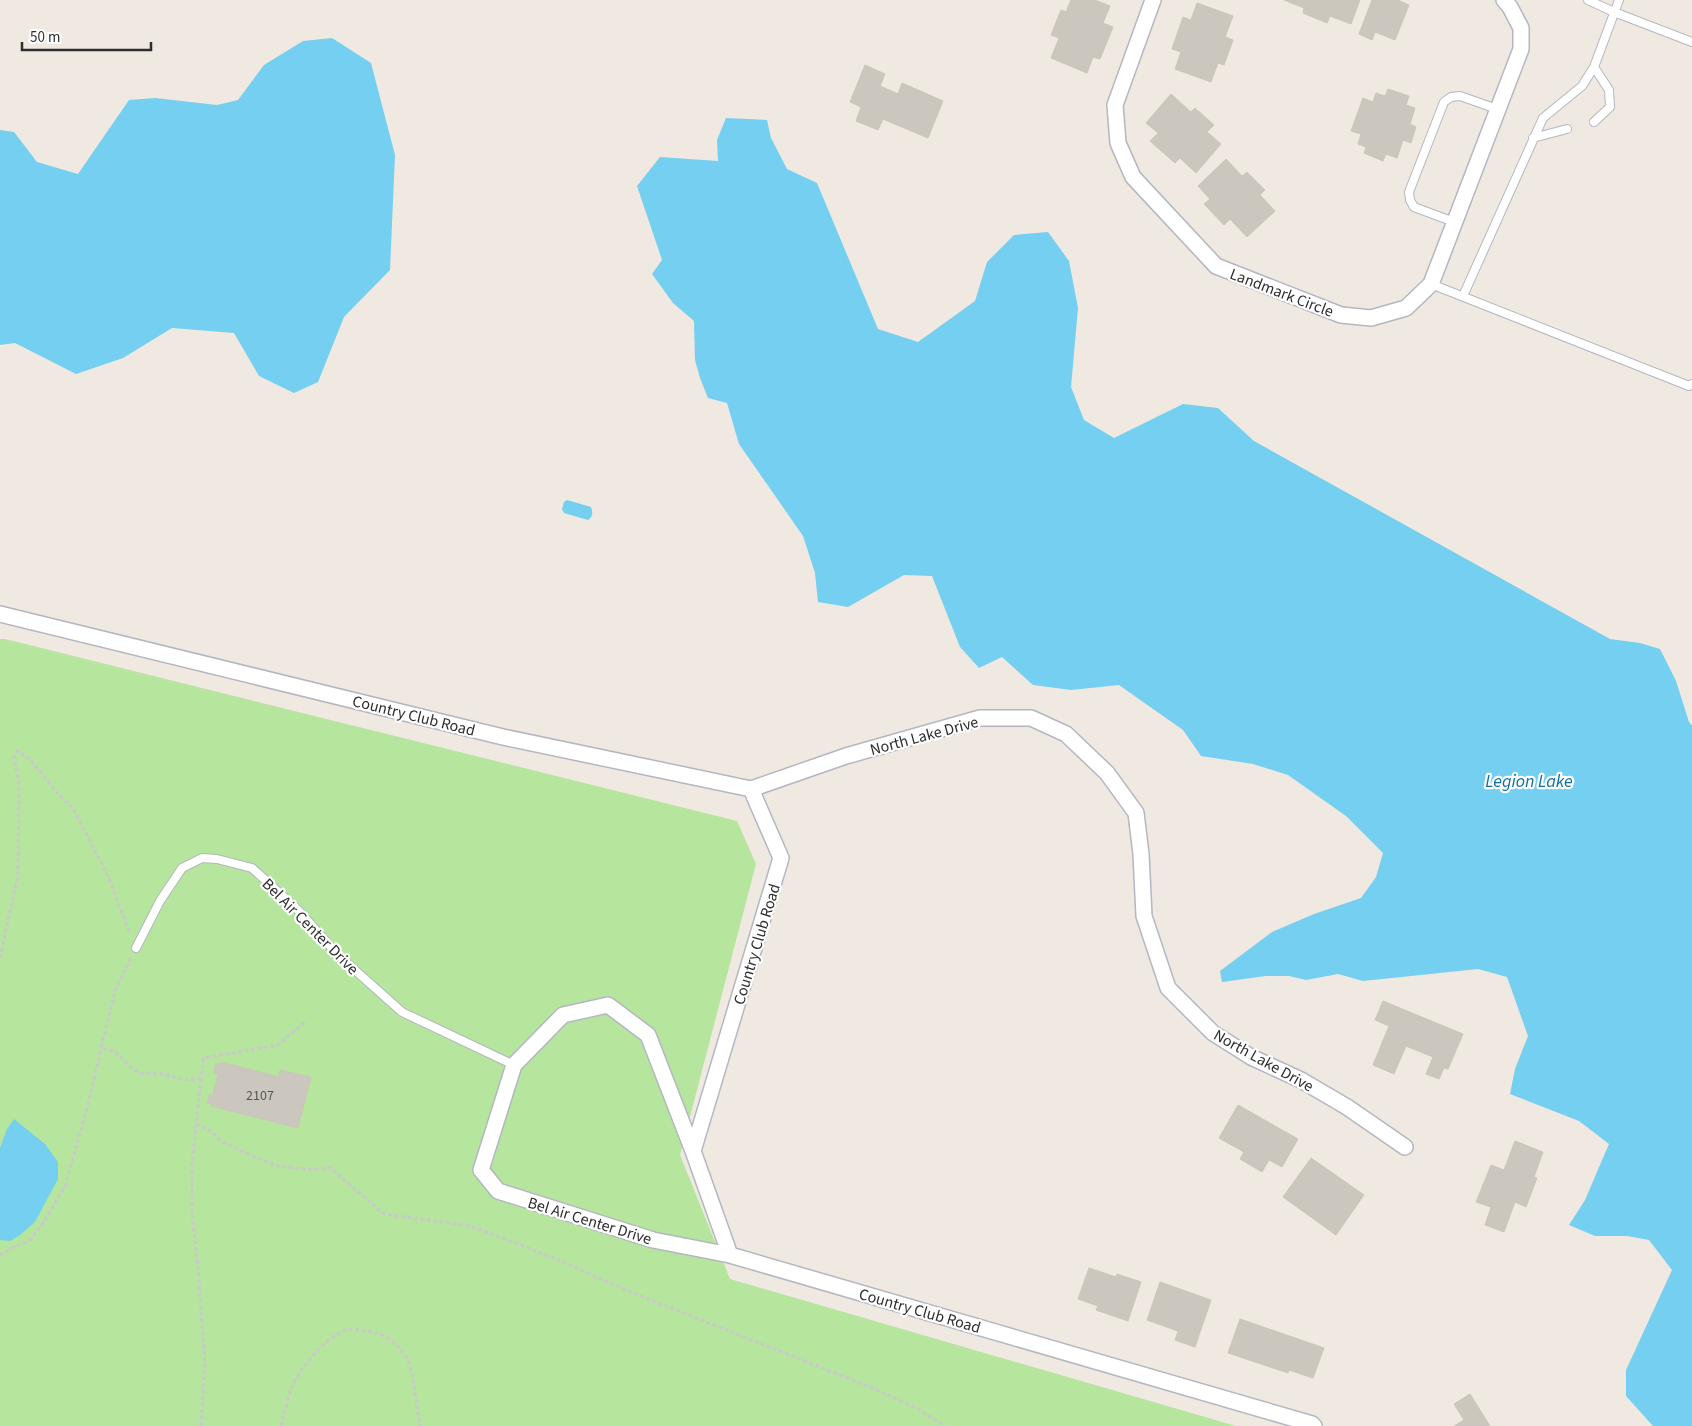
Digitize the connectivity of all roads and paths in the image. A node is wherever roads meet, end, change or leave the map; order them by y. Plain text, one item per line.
1 (1153, 0) edge
2 (1504, 0) edge
3 (1588, 0) edge
4 (1619, 0) edge
5 (1614, 12) junction
6 (1692, 42) edge
7 (1594, 67) junction
8 (1498, 110) junction
9 (1594, 122) dead end
10 (1567, 129) dead end
11 (1534, 138) junction
12 (1454, 222) junction
13 (1431, 284) junction
14 (1463, 296) junction
15 (1692, 384) edge
16 (0, 614) edge
17 (751, 789) junction
18 (136, 948) junction
19 (0, 958) edge
20 (306, 1021) dead end
21 (101, 1048) junction
22 (514, 1065) junction
23 (201, 1078) junction
24 (196, 1124) junction
25 (1405, 1147) dead end
26 (693, 1151) junction
27 (0, 1255) edge
28 (730, 1256) junction
29 (201, 1426) edge
30 (281, 1426) edge
31 (421, 1426) edge
32 (945, 1426) edge
33 (1314, 1426) edge

1 - 13 street, Landmark Circle
2 - 8 street, Landmark Circle
3 - 5 lane
4 - 5 lane
5 - 6 lane
5 - 7 lane
7 - 9 lane
7 - 11 lane
8 - 12 street, Landmark Circle
8 - 12 lane
10 - 11 lane
11 - 14 lane
12 - 13 street, Landmark Circle
13 - 14 lane
14 - 15 lane
16 - 17 street, Country Club Road
17 - 25 street, North Lake Drive
17 - 26 street, Country Club Road
18 - 19 path
18 - 21 path
18 - 22 lane, Bel Air Center Drive
20 - 23 path
21 - 23 path
21 - 27 path
22 - 26 street, Bel Air Center Drive
22 - 28 street, Bel Air Center Drive
23 - 24 path
24 - 29 path
24 - 32 path
26 - 28 street
28 - 33 street, Country Club Road
30 - 31 path

